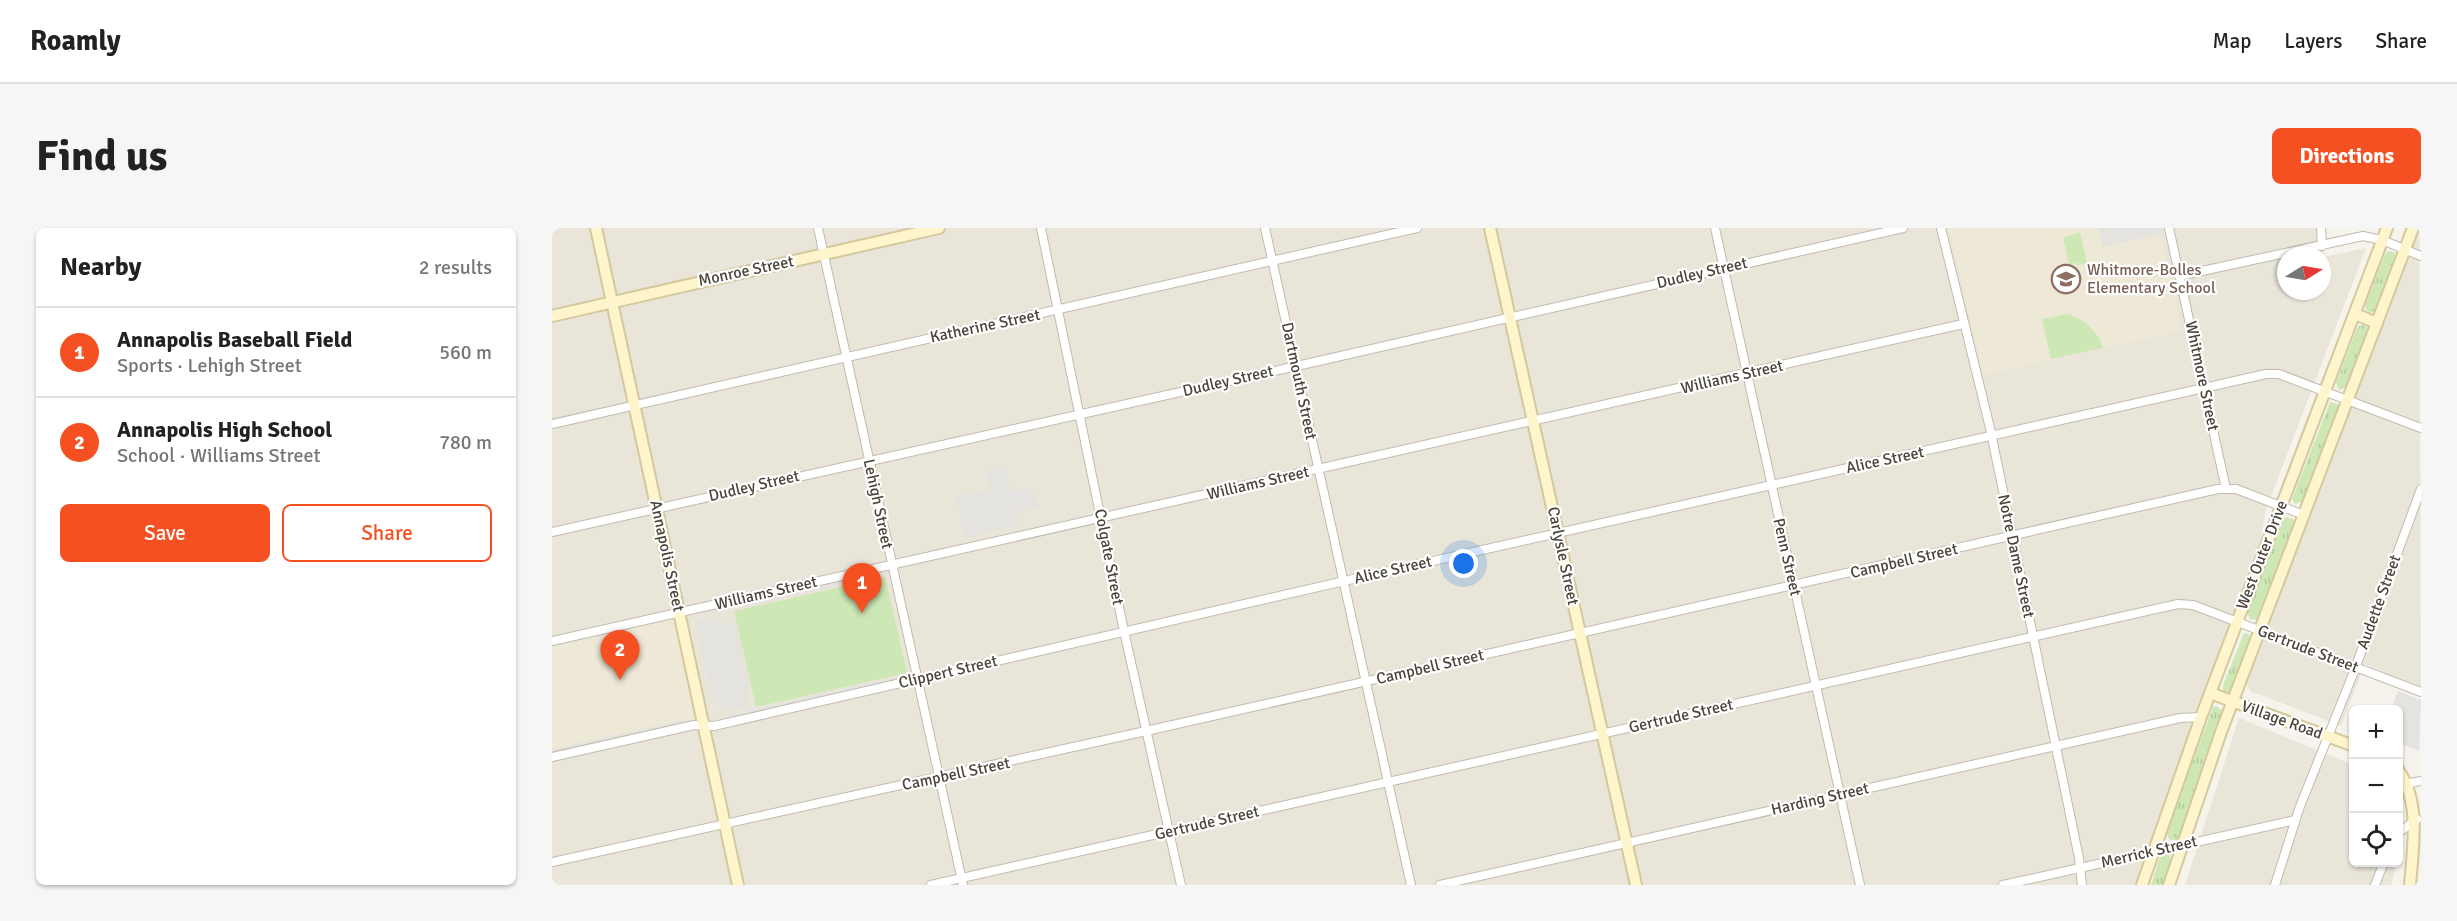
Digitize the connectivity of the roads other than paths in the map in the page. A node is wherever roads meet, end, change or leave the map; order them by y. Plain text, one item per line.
1 (596, 228) edge
2 (818, 228) edge
3 (939, 228) edge
4 (1041, 228) edge
5 (1265, 228) edge
6 (1417, 228) edge
7 (1490, 228) edge
8 (1715, 228) edge
9 (1903, 228) edge
10 (1941, 228) edge
11 (2169, 228) edge
12 (2321, 228) edge
13 (2387, 228) edge
14 (2413, 228) edge
15 (2382, 240) junction
16 (2322, 246) joint
17 (2405, 249) junction
18 (823, 254) junction
19 (2277, 255) edge
20 (2421, 256) edge
21 (1273, 261) junction
22 (1724, 268) junction
23 (2179, 276) junction
24 (611, 303) junction
25 (1058, 310) junction
26 (2355, 314) junction
27 (552, 316) edge
28 (1510, 316) junction
29 (2377, 322) junction
30 (1963, 324) junction
31 (846, 356) junction
32 (1296, 366) junction
33 (1748, 373) junction
34 (2204, 388) junction
35 (2324, 392) junction
36 (2348, 401) junction
37 (634, 406) junction
38 (1079, 415) junction
39 (1533, 421) junction
40 (552, 424) edge
41 (2421, 428) edge
42 (1991, 436) junction
43 (869, 460) junction
44 (1318, 469) junction
45 (1770, 485) junction
46 (2226, 489) junction
47 (2421, 489) edge
48 (2281, 506) junction
49 (657, 508) junction
50 (2304, 515) junction
51 (1100, 519) junction
52 (552, 532) edge
53 (1558, 534) junction
54 (2012, 537) junction
55 (892, 565) junction
56 (1343, 581) junction
57 (1793, 585) junction
58 (679, 613) junction
59 (2237, 621) junction
60 (2260, 630) junction
61 (1124, 631) junction
62 (1580, 633) junction
63 (2032, 637) junction
64 (552, 641) edge
65 (2355, 666) junction
66 (917, 680) junction
67 (1366, 682) junction
68 (1815, 686) junction
69 (2421, 692) edge
70 (2210, 693) junction
71 (2232, 702) junction
72 (2201, 717) junction
73 (704, 726) junction
74 (1146, 731) junction
75 (1602, 734) junction
76 (2328, 737) junction
77 (2349, 744) edge
78 (2055, 746) junction
79 (552, 757) edge
80 (2403, 773) edge
81 (939, 777) junction
82 (1388, 782) junction
83 (2416, 782) edge
84 (1840, 794) junction
85 (2418, 818) junction
86 (2295, 820) junction
87 (725, 824) junction
88 (2403, 828) edge
89 (1169, 831) junction
90 (1626, 842) junction
91 (2183, 844) junction
92 (2153, 851) junction
93 (552, 862) edge
94 (2382, 867) edge
95 (2080, 868) junction
96 (962, 882) edge
97 (738, 885) edge
98 (931, 885) edge
99 (1181, 885) edge
100 (1411, 885) edge
101 (1440, 885) edge
102 (1636, 885) edge
103 (1860, 885) edge
104 (2003, 885) edge
105 (2082, 885) edge
106 (2142, 885) edge
107 (2169, 885) edge
108 (2275, 885) edge
109 (2375, 885) edge
110 (2410, 885) edge

1 - 24 street, Annapolis Street
2 - 18 street, Lehigh Street
3 - 18 street, Monroe Street
4 - 25 street, Colgate Street
5 - 21 street, Dartmouth Street
6 - 21 street, Katherine Street
7 - 28 street, Carlysle Street
8 - 22 street, Penn Street
9 - 22 street, Dudley Street
10 - 30 street, Notre Dame Street
11 - 23 street, Whitmore Street
12 - 16 street
13 - 15 street, West Outer Drive
14 - 17 street, West Outer Drive
15 - 16 street
15 - 17 street
15 - 26 street, West Outer Drive
17 - 20 street
17 - 29 street, West Outer Drive
18 - 24 street, Monroe Street
18 - 31 street, Lehigh Street
19 - 23 street
21 - 25 street, Katherine Street
21 - 32 street, Dartmouth Street
22 - 28 street, Dudley Street
22 - 33 street, Penn Street
23 - 34 street, Whitmore Street
24 - 27 street, Monroe Street
24 - 37 street, Annapolis Street
25 - 31 street, Katherine Street
25 - 38 street, Colgate Street
26 - 29 street
26 - 35 street, West Outer Drive
28 - 32 street, Dudley Street
28 - 39 street, Carlysle Street
29 - 36 street, West Outer Drive
30 - 33 street, Williams Street
30 - 42 street, Notre Dame Street
31 - 37 street, Katherine Street
31 - 43 street, Lehigh Street
32 - 38 street, Dudley Street
32 - 44 street, Dartmouth Street
33 - 39 street, Williams Street
33 - 45 street, Penn Street
34 - 35 street, Alice Street
34 - 42 street, Alice Street
34 - 46 street, Whitmore Street
35 - 36 street, Alice Street
35 - 48 street, West Outer Drive
36 - 41 street, Alice Street
36 - 50 street, West Outer Drive
37 - 40 street, Katherine Street
37 - 49 street, Annapolis Street
38 - 43 street, Dudley Street
38 - 51 street, Colgate Street
39 - 44 street, Williams Street
39 - 53 street, Carlysle Street
42 - 45 street, Alice Street
42 - 54 street, Notre Dame Street
43 - 49 street, Dudley Street
43 - 55 street, Lehigh Street
44 - 51 street, Williams Street
44 - 56 street, Dartmouth Street
45 - 53 street, Alice Street
45 - 57 street, Penn Street
46 - 48 street, Campbell Street
46 - 54 street, Campbell Street
47 - 65 street, Audette Street
48 - 50 street, Campbell Street
48 - 59 street, West Outer Drive
49 - 52 street, Dudley Street
49 - 58 street, Annapolis Street
50 - 60 street, West Outer Drive
51 - 55 street, Williams Street
51 - 61 street, Colgate Street
53 - 56 street, Alice Street
53 - 62 street, Carlysle Street
54 - 57 street, Campbell Street
54 - 63 street, Notre Dame Street
55 - 58 street, Williams Street
55 - 66 street, Lehigh Street
56 - 61 street, Clippert Street
56 - 67 street, Dartmouth Street
57 - 62 street, Campbell Street
57 - 68 street, Penn Street
58 - 64 street, Williams Street
58 - 73 street, Annapolis Street
59 - 60 street, Gertrude Street
59 - 63 street, Gertrude Street
59 - 70 street, West Outer Drive
60 - 65 street, Gertrude Street
60 - 71 street, West Outer Drive
61 - 66 street, Clippert Street
61 - 74 street, Colgate Street
62 - 67 street, Campbell Street
62 - 75 street, Carlysle Street
63 - 68 street, Gertrude Street
63 - 78 street, Notre Dame Street
65 - 69 street, Gertrude Street
65 - 76 street, Audette Street
66 - 73 street, Clippert Street
66 - 81 street, Lehigh Street
67 - 74 street, Campbell Street
67 - 82 street, Dartmouth Street
68 - 75 street, Gertrude Street
68 - 84 street, Penn Street
70 - 71 street, Village Road
70 - 72 street, West Outer Drive
71 - 76 street, Village Road
71 - 91 street, West Outer Drive
72 - 78 street, Harding Street
72 - 92 street, West Outer Drive
73 - 79 street, Clippert Street
73 - 87 street, Annapolis Street
74 - 81 street, Campbell Street
74 - 89 street, Colgate Street
75 - 82 street, Gertrude Street
75 - 90 street, Carlysle Street
76 - 77 street, Village Road
76 - 86 street, Audette Street
78 - 84 street, Harding Street
78 - 95 street, Notre Dame Street
80 - 83 street
81 - 87 street, Campbell Street
81 - 96 street, Lehigh Street
82 - 89 street, Gertrude Street
82 - 100 street, Dartmouth Street
83 - 85 street
84 - 90 street, Harding Street
84 - 103 street, Penn Street
85 - 88 street
85 - 110 street
86 - 91 street, Merrick Street
86 - 108 street, Audette Street
87 - 93 street, Campbell Street
87 - 97 street, Annapolis Street
89 - 96 street, Gertrude Street
89 - 99 street, Colgate Street
90 - 101 street, Harding Street
90 - 102 street, Carlysle Street
91 - 92 street, Merrick Street
91 - 107 street, West Outer Drive
92 - 95 street, Merrick Street
92 - 106 street, West Outer Drive
94 - 109 street
95 - 104 street, Merrick Street
95 - 105 street, Notre Dame Street
96 - 98 street, Gertrude Street

